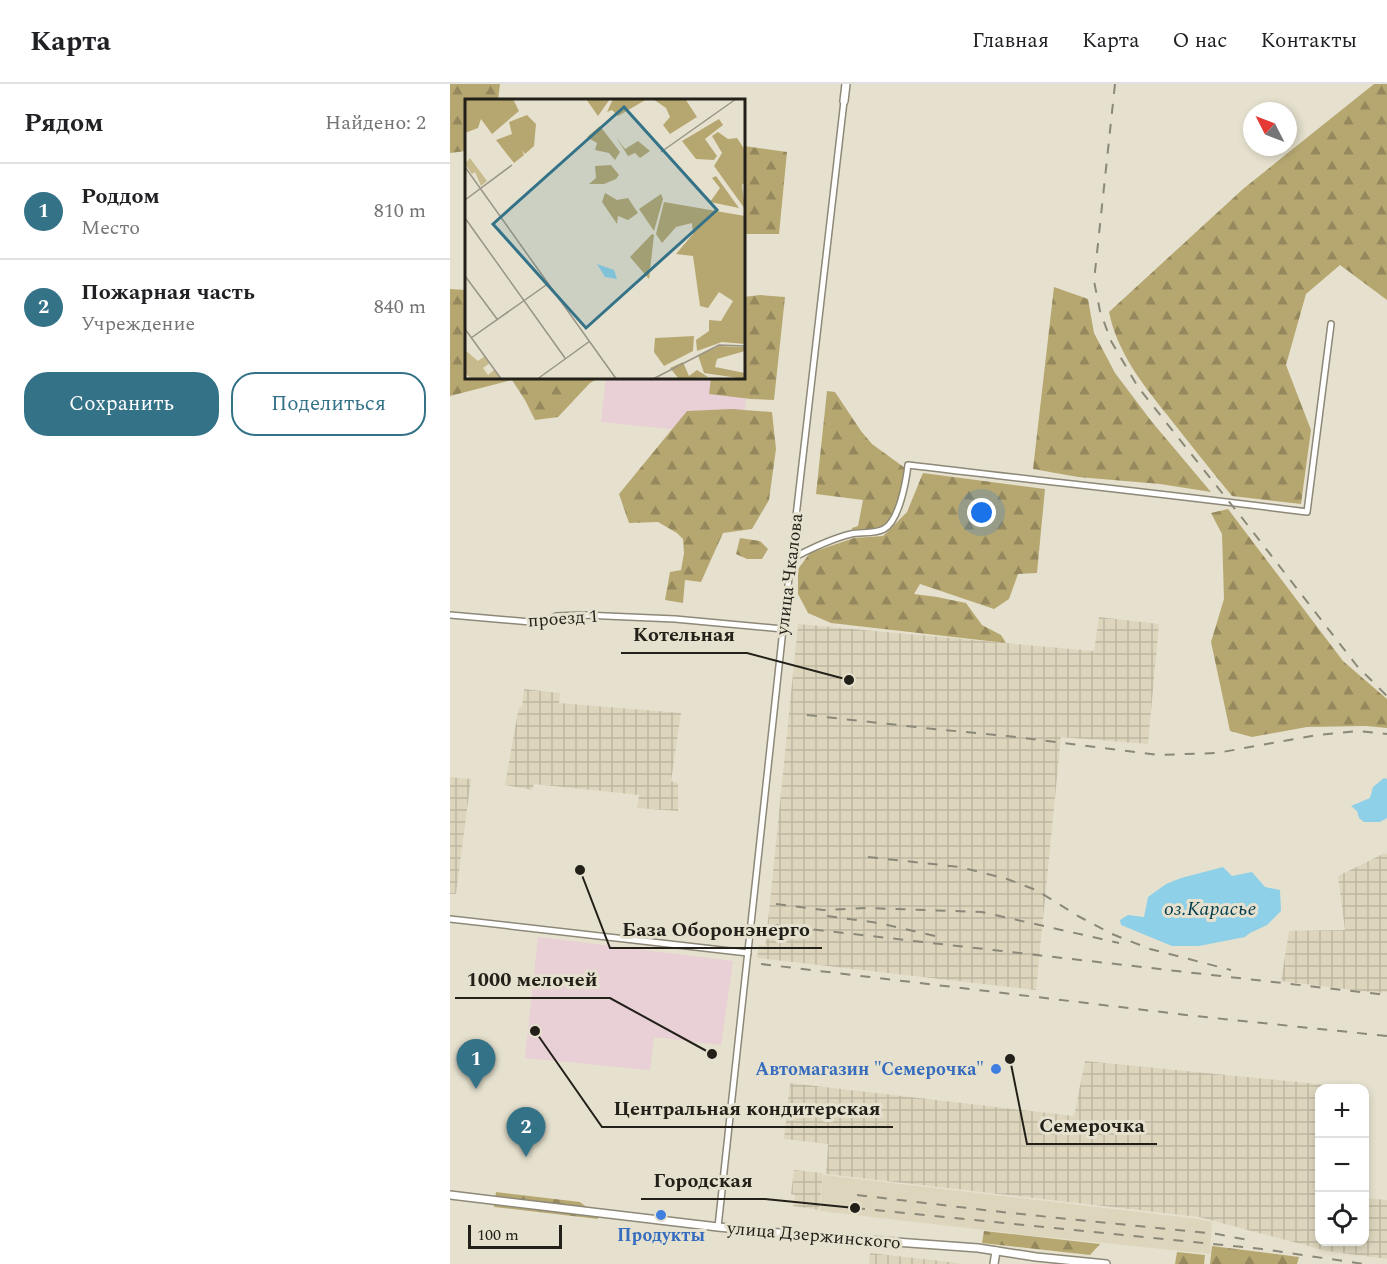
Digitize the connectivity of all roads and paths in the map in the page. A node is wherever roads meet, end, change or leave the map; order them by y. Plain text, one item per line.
1 (846, 84) edge
2 (844, 101) joint
3 (1331, 324) dead end
4 (791, 559) junction
5 (450, 615) edge
6 (783, 629) junction
7 (450, 919) edge
8 (748, 953) junction
9 (450, 1195) edge
10 (718, 1227) junction
11 (996, 1251) junction
12 (994, 1264) edge
13 (1106, 1264) edge

1 - 2 street
2 - 4 street, улица Чкалова
3 - 4 street
4 - 6 street, улица Чкалова
5 - 6 street, проезд 1
6 - 8 street, улица Чкалова
7 - 8 street
8 - 10 street, улица Чкалова
9 - 10 street, улица Дзержинского
10 - 11 street, улица Дзержинского
11 - 12 street
11 - 13 street, улица Дзержинского

